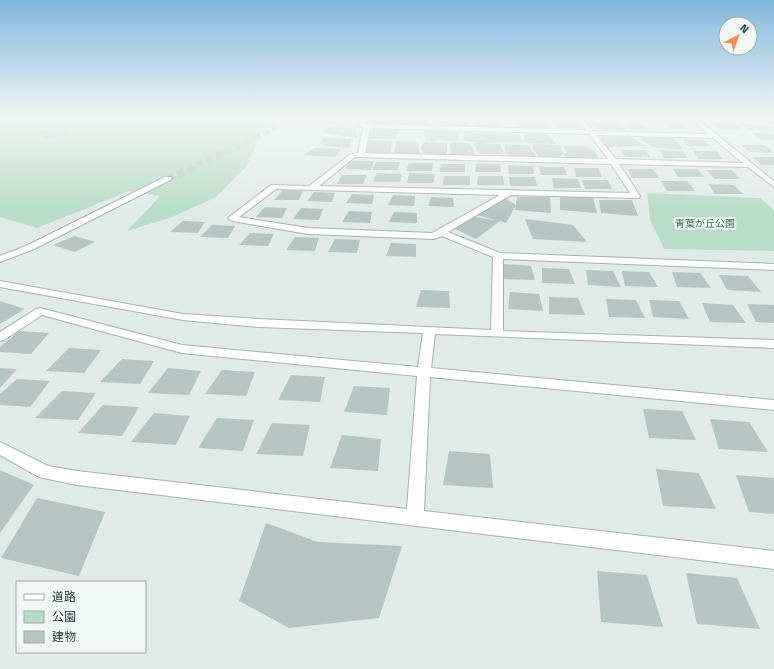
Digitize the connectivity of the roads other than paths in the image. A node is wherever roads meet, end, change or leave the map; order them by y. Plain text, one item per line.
1 (362, 149) edge
2 (604, 149) edge
3 (731, 149) edge
4 (361, 156) junction
5 (614, 162) junction
6 (749, 165) junction
7 (168, 179) tunnel mouth
8 (774, 185) edge
9 (311, 188) junction
10 (509, 193) junction
11 (441, 232) junction
12 (498, 256) junction
13 (0, 260) edge
14 (774, 266) edge
15 (0, 284) edge
16 (429, 330) junction
17 (497, 334) junction
18 (0, 337) edge
19 (774, 344) edge
20 (424, 372) junction
21 (774, 405) edge
22 (0, 448) edge
23 (414, 517) junction
24 (774, 560) edge

1 - 4 street
2 - 5 street
3 - 6 street
4 - 5 street
4 - 9 street
5 - 6 street
5 - 10 street
6 - 8 street
7 - 13 street
9 - 10 street
9 - 11 street
10 - 11 street
11 - 12 street
12 - 14 street
12 - 17 street
15 - 16 street
16 - 17 street
16 - 20 street
17 - 19 street
18 - 20 street
20 - 21 street
20 - 23 street
22 - 23 street
23 - 24 street

